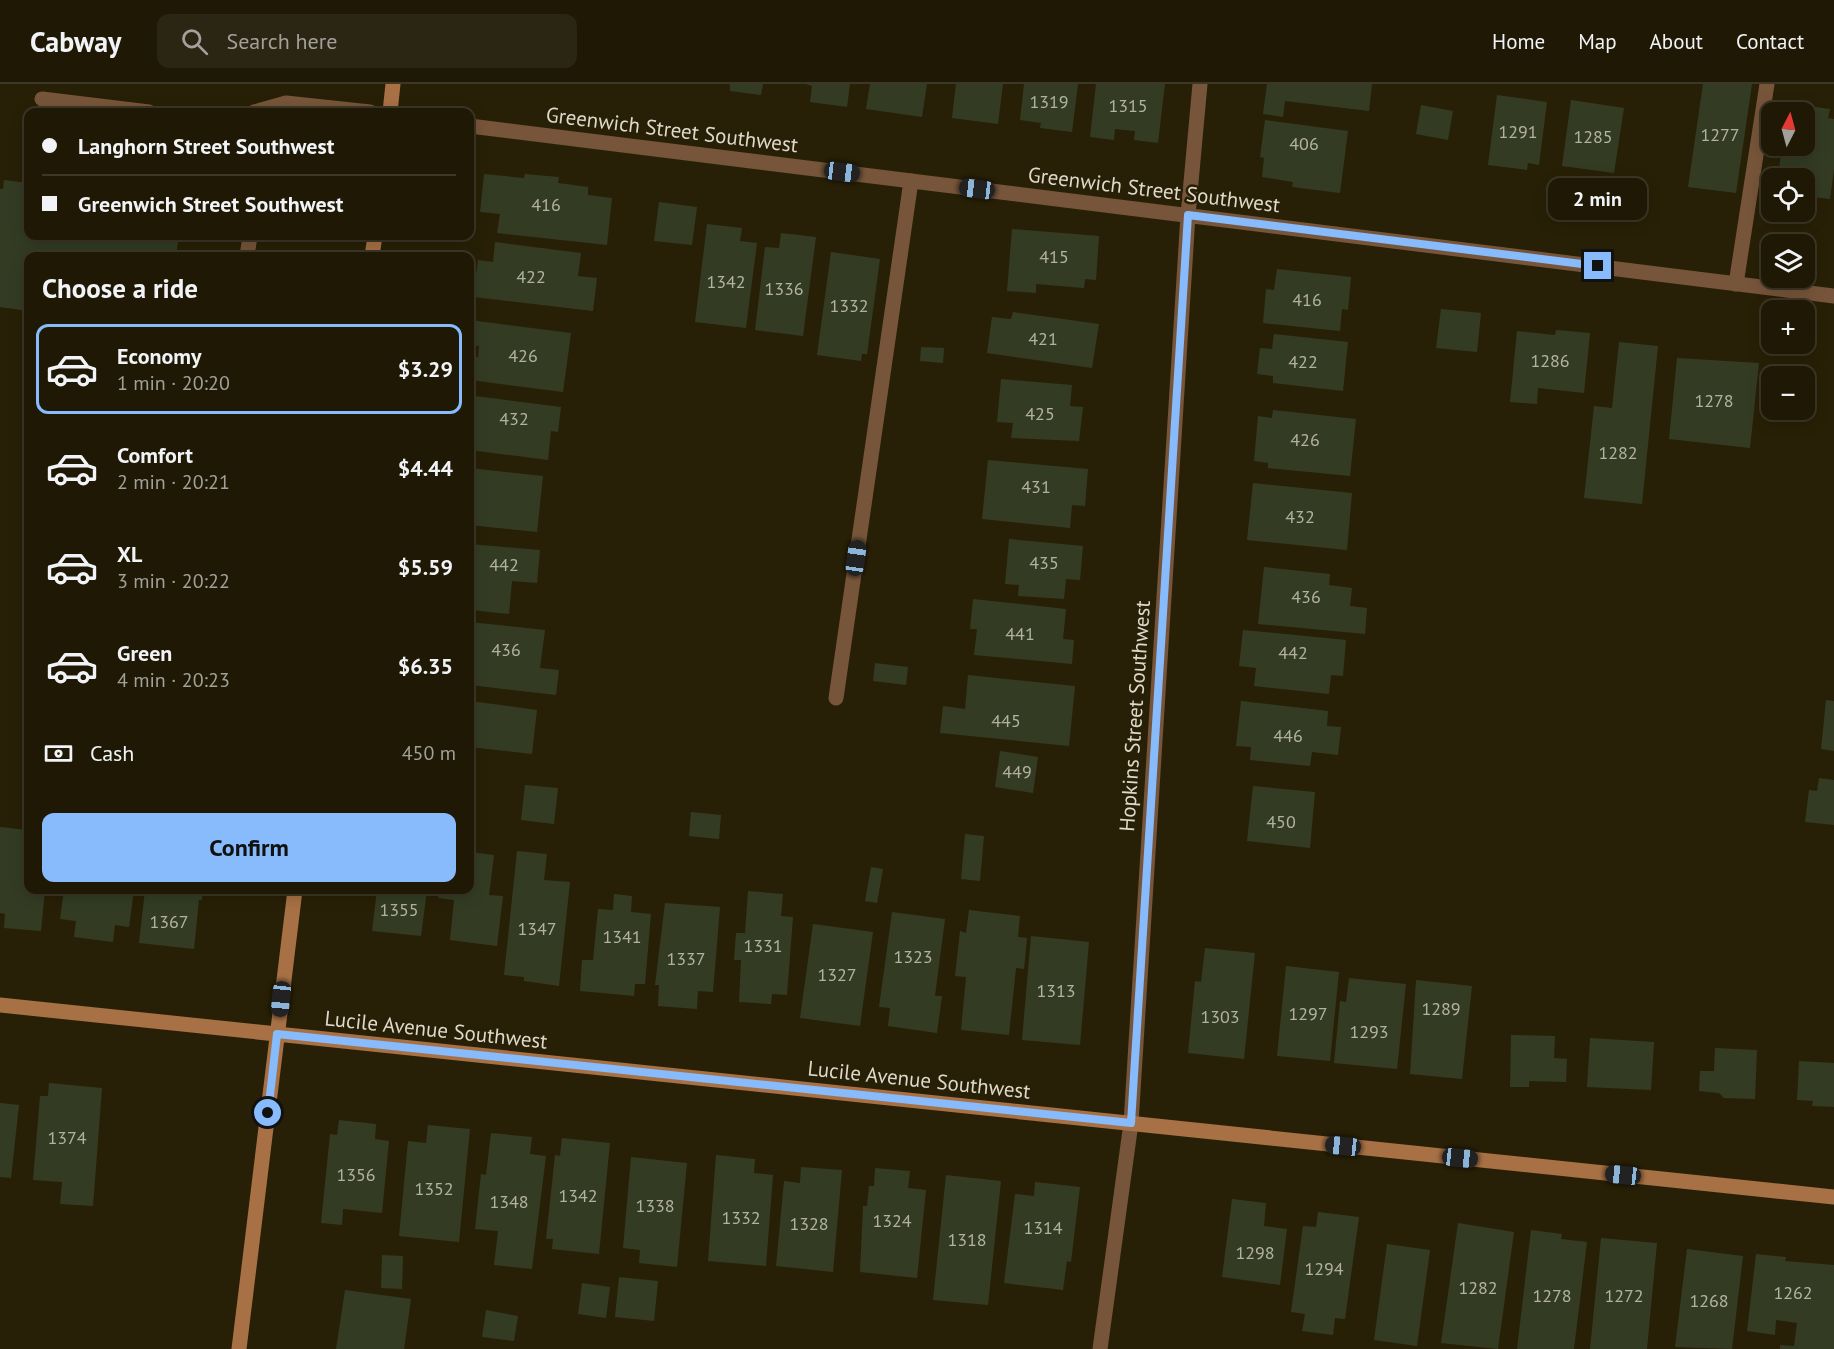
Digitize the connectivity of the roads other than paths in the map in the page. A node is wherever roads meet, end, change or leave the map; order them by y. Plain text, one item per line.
1 (393, 84) edge
2 (1200, 84) edge
3 (1767, 84) edge
4 (42, 99) dead end
5 (116, 108) edge
6 (270, 108) edge
7 (328, 108) edge
8 (390, 108) edge
9 (474, 126) edge
10 (911, 180) junction
11 (1188, 215) junction
12 (1736, 284) junction
13 (1834, 296) edge
14 (836, 698) dead end
15 (294, 894) edge
16 (0, 1005) edge
17 (277, 1034) junction
18 (1131, 1123) junction
19 (1834, 1197) edge
20 (239, 1349) edge
21 (1100, 1349) edge

1 - 8 street
2 - 11 street, Hopkins Street Southwest
3 - 12 street
4 - 5 street
6 - 7 street
9 - 10 street, Greenwich Street Southwest
10 - 11 street, Greenwich Street Southwest
10 - 14 street
11 - 12 street, Greenwich Street Southwest
11 - 18 street, Hopkins Street Southwest
12 - 13 street, Greenwich Street Southwest
15 - 17 street
16 - 17 street, Lucile Avenue Southwest
17 - 18 street, Lucile Avenue Southwest
17 - 20 street
18 - 19 street, Lucile Avenue Southwest
18 - 21 street, Hopkins Street Southwest

